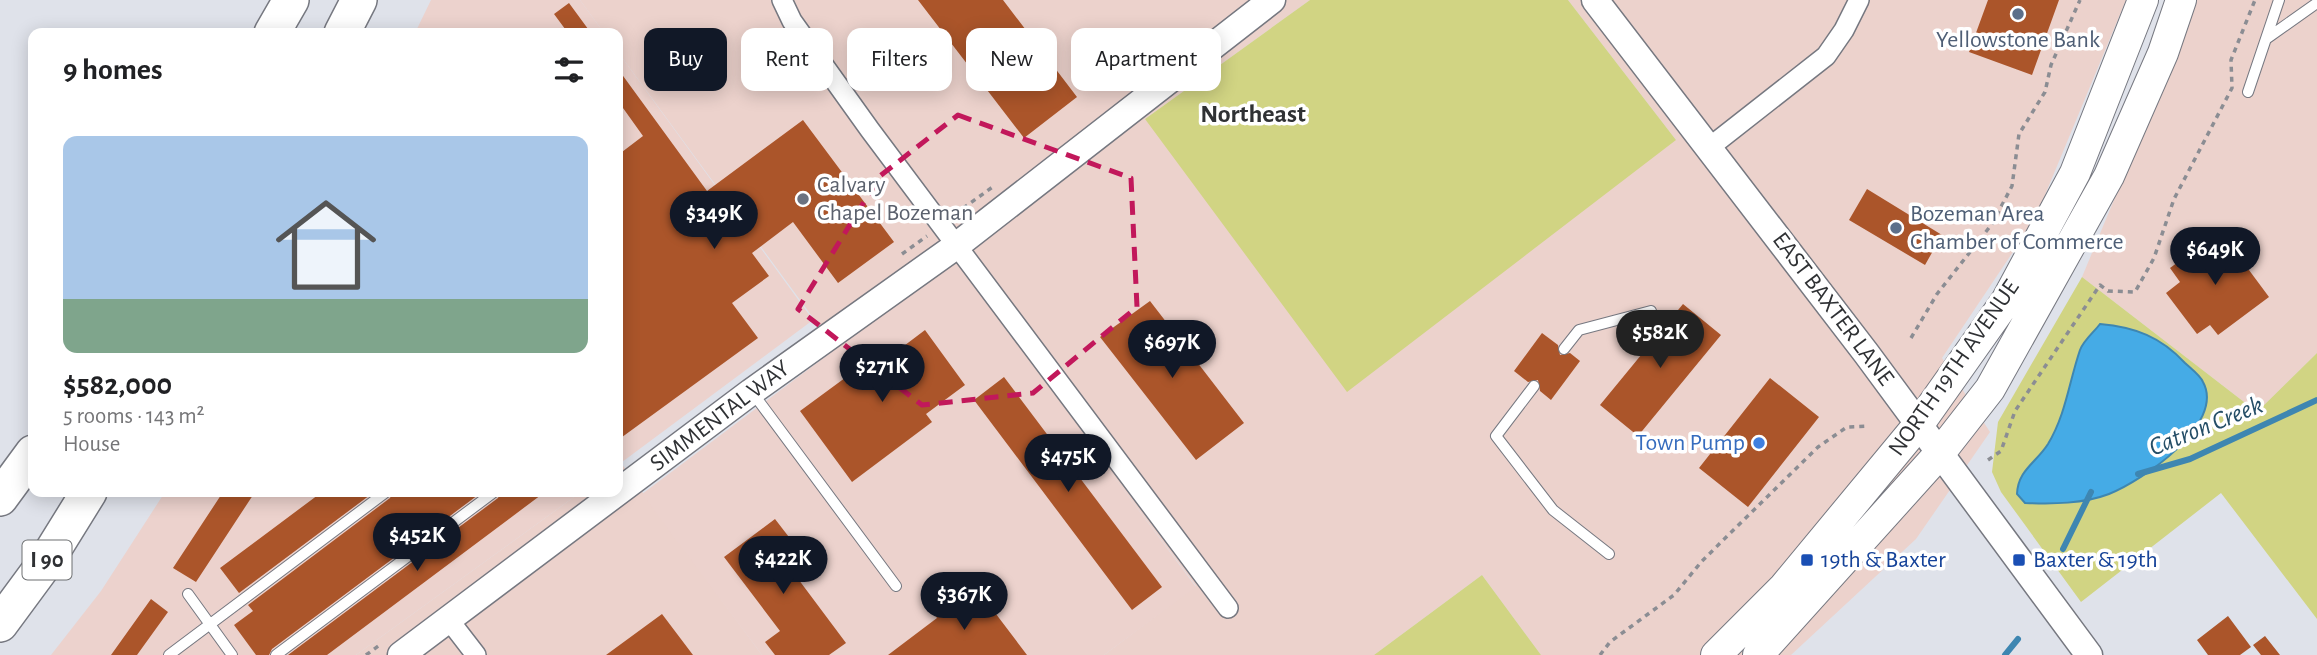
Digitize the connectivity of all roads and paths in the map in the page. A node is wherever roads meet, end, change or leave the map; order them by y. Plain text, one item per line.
1 (291, 0) edge
2 (359, 0) edge
3 (782, 0) edge
4 (1595, 0) edge
5 (1858, 0) edge
6 (2080, 0) edge
7 (2143, 0) edge
8 (2182, 0) edge
9 (2255, 0) edge
10 (2279, 0) edge
11 (1266, 2) edge
12 (2317, 3) edge
13 (275, 28) edge
14 (345, 28) edge
15 (2265, 39) junction
16 (2248, 92) dead end
17 (1710, 147) junction
18 (956, 246) junction
19 (1651, 311) dead end
20 (1911, 338) dead end
21 (1564, 349) dead end
22 (1534, 386) dead end
23 (751, 392) junction
24 (1919, 424) junction
25 (1868, 426) dead end
26 (1940, 453) junction
27 (28, 460) edge
28 (1988, 460) dead end
29 (623, 483) edge
30 (86, 497) edge
31 (379, 497) edge
32 (487, 497) edge
33 (603, 497) edge
34 (0, 498) edge
35 (1609, 554) dead end
36 (896, 586) dead end
37 (188, 594) dead end
38 (1228, 608) dead end
39 (449, 620) junction
40 (209, 623) junction
41 (0, 624) edge
42 (169, 655) edge
43 (232, 655) edge
44 (276, 655) edge
45 (401, 655) edge
46 (477, 655) edge
47 (1600, 655) edge
48 (1716, 655) edge
49 (1758, 655) edge
50 (2089, 655) edge

1 - 13 highway
2 - 14 highway
3 - 18 street
4 - 17 street, EAST BAXTER LANE
5 - 17 street
6 - 20 path
7 - 24 main road, NORTH 19TH AVENUE
8 - 26 main road, NORTH 19TH AVENUE
9 - 28 path
10 - 15 lane
11 - 18 street, SIMMENTAL WAY
12 - 15 lane
15 - 16 lane
17 - 24 street, EAST BAXTER LANE
18 - 23 street, SIMMENTAL WAY
18 - 38 street
19 - 21 lane
22 - 35 lane
23 - 29 street, SIMMENTAL WAY
23 - 36 lane
24 - 26 street, EAST BAXTER LANE
24 - 48 main road, NORTH 19TH AVENUE
25 - 47 path
26 - 49 main road, NORTH 19TH AVENUE
26 - 50 street, EAST BAXTER LANE
27 - 34 highway
30 - 41 highway, I 90
31 - 40 lane
32 - 44 lane
33 - 39 street, SIMMENTAL WAY
37 - 40 lane
39 - 45 street, SIMMENTAL WAY
39 - 46 street
40 - 42 lane
40 - 43 lane

